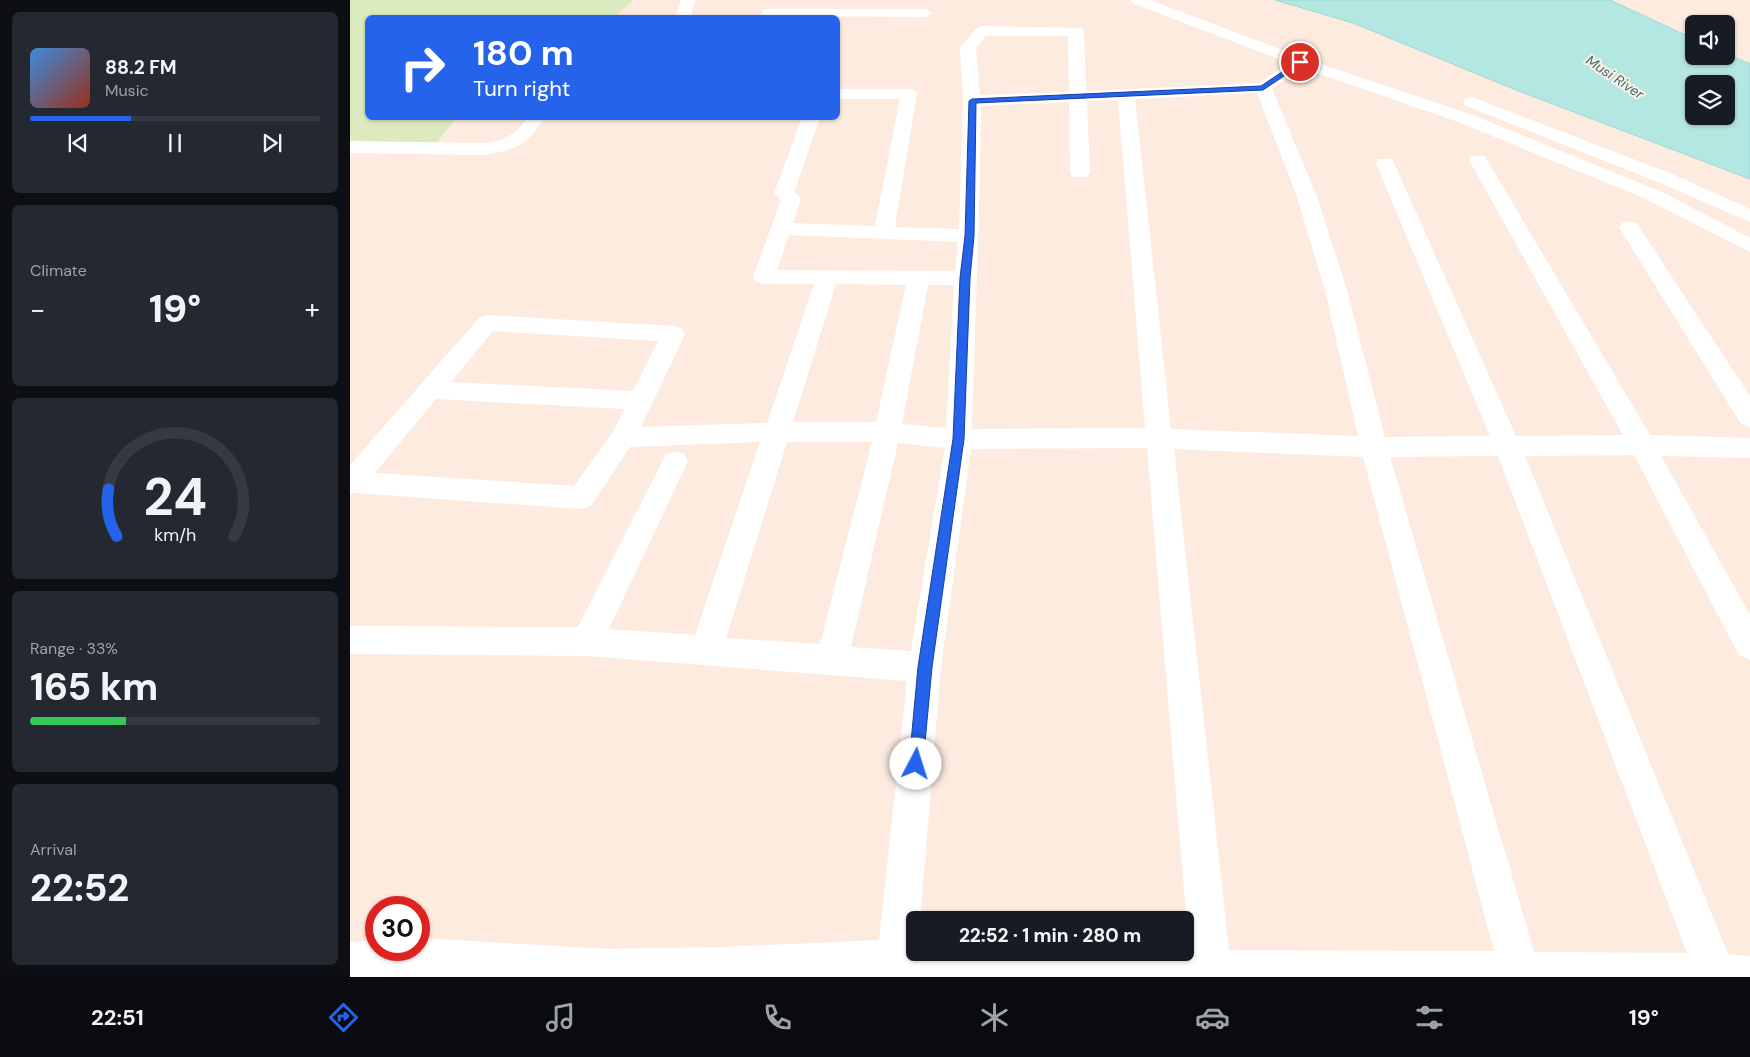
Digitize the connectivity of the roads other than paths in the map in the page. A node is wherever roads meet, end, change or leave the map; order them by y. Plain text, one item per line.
1 (688, 0) edge
2 (1137, 0) edge
3 (1183, 0) edge
4 (769, 10) edge
5 (926, 13) dead end
6 (683, 15) edge
7 (1223, 15) junction
8 (1239, 21) dead end
9 (1205, 26) junction
10 (1300, 62) junction
11 (1263, 88) junction
12 (840, 94) edge
13 (1126, 96) junction
14 (1079, 98) junction
15 (1459, 98) dead end
16 (972, 101) junction
17 (534, 120) edge
18 (810, 120) edge
19 (350, 147) edge
20 (1478, 160) dead end
21 (1385, 163) dead end
22 (1080, 173) dead end
23 (1750, 216) edge
24 (1629, 227) dead end
25 (781, 229) junction
26 (884, 233) junction
27 (969, 236) junction
28 (1750, 246) edge
29 (827, 277) junction
30 (919, 277) junction
31 (965, 278) junction
32 (431, 390) junction
33 (641, 401) junction
34 (1750, 417) edge
35 (777, 432) junction
36 (886, 432) junction
37 (623, 437) junction
38 (1158, 438) junction
39 (958, 439) junction
40 (1642, 445) junction
41 (1374, 447) junction
42 (1508, 447) junction
43 (1750, 448) edge
44 (674, 461) dead end
45 (351, 483) edge
46 (350, 640) edge
47 (587, 642) junction
48 (1750, 645) edge
49 (706, 651) junction
50 (832, 660) junction
51 (925, 667) junction
52 (350, 962) edge
53 (416, 967) edge
54 (896, 968) edge
55 (1211, 974) edge
56 (1520, 974) edge
57 (1727, 975) edge

1 - 6 street
2 - 9 street
3 - 7 street
4 - 5 street
7 - 8 street
7 - 9 street
9 - 10 street
10 - 11 street
10 - 28 street
11 - 13 street
11 - 41 street
12 - 26 street
13 - 14 street
13 - 38 street
14 - 16 street
14 - 16 street
14 - 22 street
15 - 23 street
16 - 27 street
17 - 19 street
18 - 25 street
20 - 40 street
21 - 42 street
24 - 34 street
25 - 26 street
25 - 29 street
26 - 27 street
27 - 31 street
29 - 30 street
29 - 35 street
30 - 31 street
30 - 36 street
31 - 39 street
32 - 33 street
32 - 33 street
32 - 45 street
33 - 37 street
35 - 36 street
35 - 37 street
35 - 49 street
36 - 39 street
36 - 50 street
37 - 45 street
38 - 39 street
38 - 41 street
38 - 55 street
39 - 51 street
40 - 42 street
40 - 43 street
40 - 48 street
41 - 42 street
41 - 56 street
42 - 57 street
44 - 47 street
46 - 47 street
47 - 49 street
49 - 50 street
50 - 51 street
51 - 54 street
52 - 53 street
53 - 54 street
54 - 55 street
55 - 56 street
56 - 57 street

